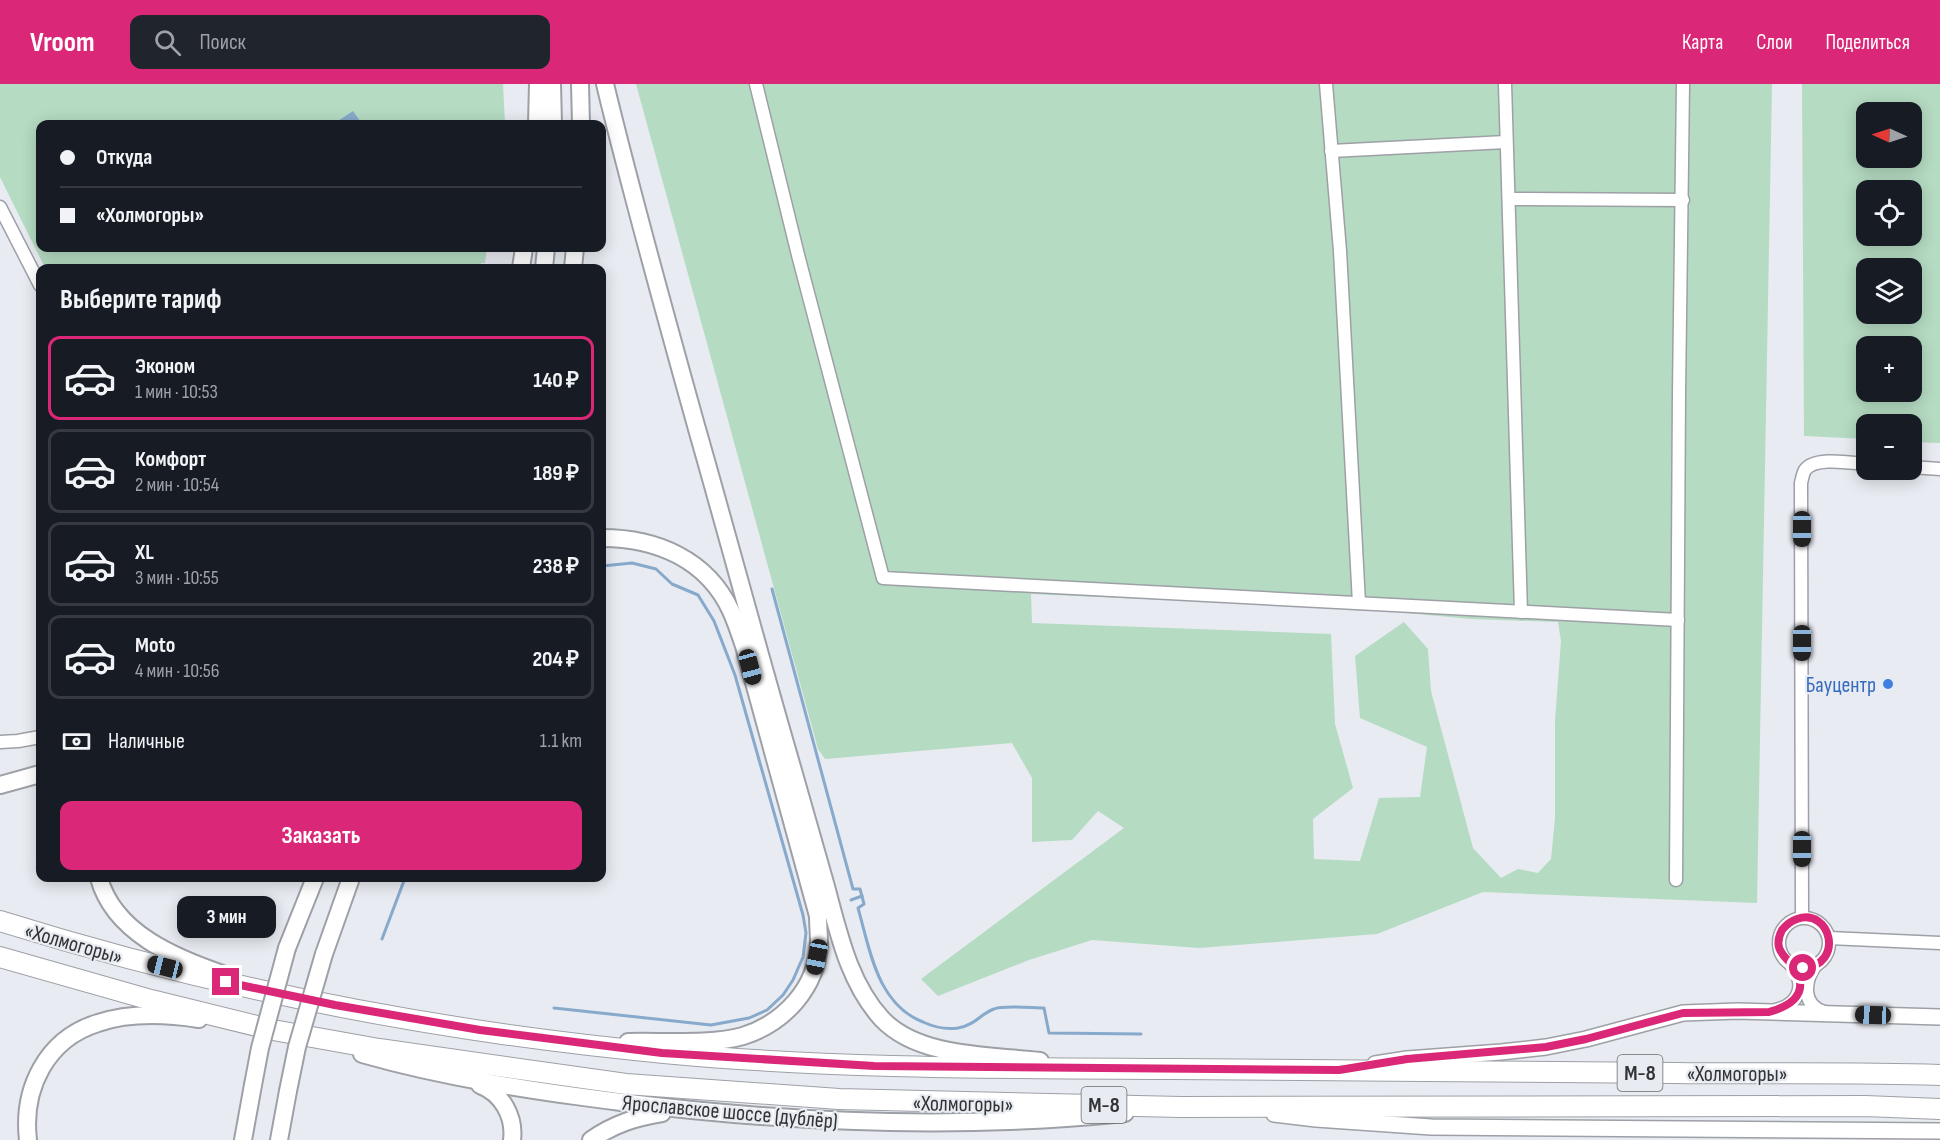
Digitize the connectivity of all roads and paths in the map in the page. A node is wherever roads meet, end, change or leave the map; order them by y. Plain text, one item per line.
1 (538, 84) edge
2 (552, 84) edge
3 (580, 84) edge
4 (605, 84) edge
5 (756, 84) edge
6 (1326, 84) edge
7 (1505, 84) edge
8 (1683, 84) edge
9 (537, 120) edge
10 (553, 120) edge
11 (581, 120) edge
12 (1506, 142) junction
13 (1331, 152) junction
14 (1509, 199) junction
15 (1683, 200) junction
16 (0, 207) edge
17 (36, 277) edge
18 (1856, 463) edge
19 (1922, 468) edge
20 (1940, 469) edge
21 (606, 538) edge
22 (1359, 603) junction
23 (1521, 612) junction
24 (1678, 620) junction
25 (36, 738) edge
26 (0, 742) edge
27 (36, 775) edge
28 (0, 785) edge
29 (1676, 880) dead end
30 (100, 882) edge
31 (309, 882) edge
32 (350, 882) edge
33 (1802, 917) junction
34 (0, 921) edge
35 (1829, 938) junction
36 (1940, 943) edge
37 (0, 957) edge
38 (1791, 965) junction
39 (1815, 966) junction
40 (286, 995) junction
41 (1769, 1012) junction
42 (1828, 1014) junction
43 (1940, 1017) edge
44 (279, 1031) junction
45 (569, 1042) junction
46 (1123, 1069) junction
47 (1339, 1070) junction
48 (1940, 1075) edge
49 (456, 1076) junction
50 (252, 1089) junction
51 (288, 1090) junction
52 (1209, 1106) junction
53 (1181, 1107) junction
54 (1940, 1109) edge
55 (700, 1111) junction
56 (1940, 1131) edge
57 (28, 1140) edge
58 (233, 1140) edge
59 (243, 1140) edge
60 (279, 1140) edge
61 (293, 1140) edge
62 (512, 1140) edge
63 (591, 1140) edge

1 - 9 main road
2 - 10 main road
3 - 11 main road
4 - 46 main road
5 - 22 street
6 - 13 street
7 - 12 street
8 - 15 street
12 - 13 street
12 - 14 street
13 - 22 street
14 - 15 street
14 - 23 street
15 - 24 street
16 - 17 street
18 - 33 street
19 - 20 street
21 - 45 main road
22 - 23 street
23 - 24 street
24 - 29 street
25 - 26 street
27 - 28 main road
30 - 40 main road
31 - 50 main road, bridge
32 - 51 main road, bridge
33 - 35 street
33 - 38 street
34 - 40 highway, «Холмогоры» / М-8
35 - 36 street
35 - 39 street
37 - 44 highway, «Холмогоры» / М-8
38 - 39 street
38 - 41 street
39 - 42 street
40 - 45 highway, «Холмогоры» / М-8
41 - 42 street
41 - 47 street
42 - 43 street
44 - 49 main road, Ярославское шоссе (дублёр)
44 - 53 highway, «Холмогоры» / М-8
44 - 57 main road, Ярославское шоссе (дублёр)
45 - 46 highway, «Холмогоры» / М-8
46 - 47 highway, «Холмогоры» / М-8
47 - 48 highway, «Холмогоры» / М-8
49 - 55 main road, Ярославское шоссе (дублёр)
49 - 62 main road
50 - 58 main road
50 - 59 main road
51 - 60 main road
51 - 61 main road
52 - 53 highway, «Холмогоры» / М-8
52 - 54 highway, «Холмогоры» / М-8
52 - 56 street
53 - 55 main road, Ярославское шоссе (дублёр)
55 - 63 main road

